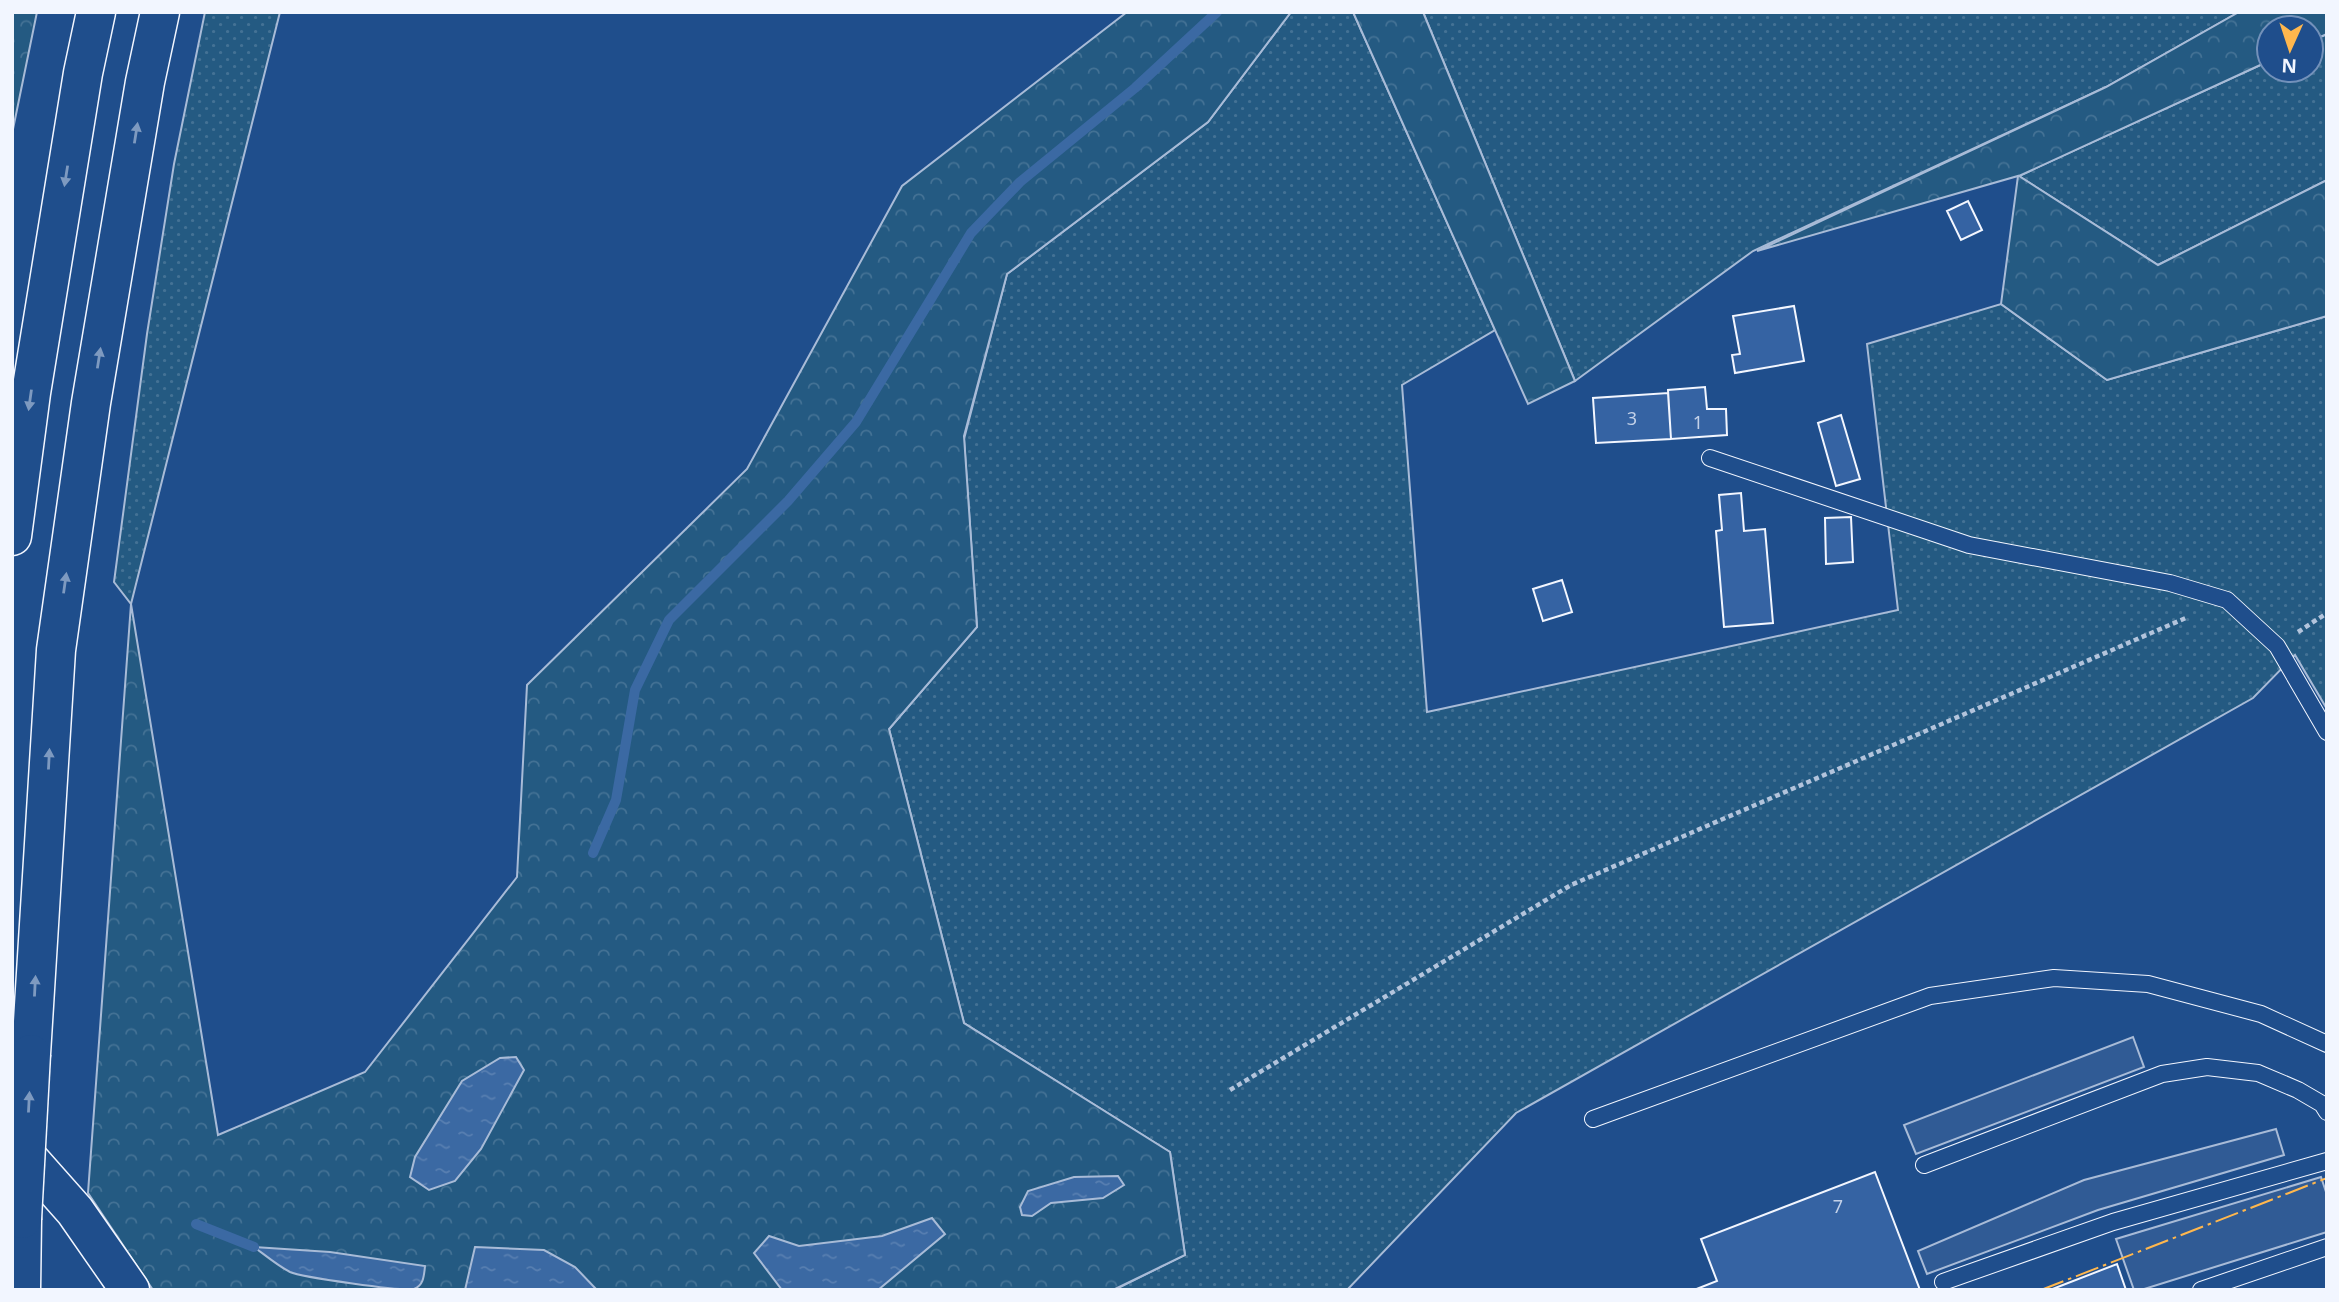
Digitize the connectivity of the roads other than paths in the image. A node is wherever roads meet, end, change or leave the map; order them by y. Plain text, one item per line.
1 (96, 12) edge
2 (160, 12) edge
3 (1710, 458) dead end
4 (12, 536) edge
5 (2327, 732) edge
6 (2327, 1044) edge
7 (2327, 1112) edge
8 (1593, 1119) dead end
9 (12, 1140) edge
10 (2327, 1161) edge
11 (1924, 1165) dead end
12 (2327, 1247) edge
13 (2249, 1273) junction
14 (1942, 1282) dead end
15 (21, 1290) edge
16 (130, 1290) edge
17 (2201, 1290) edge
18 (2255, 1290) edge

1 -> 4 main road
15 -> 2 main road, bridge
3 - 5 lane
6 - 8 lane
7 - 11 lane
9 - 16 main road
10 - 14 lane
12 - 13 lane
13 - 17 lane
13 - 18 lane

